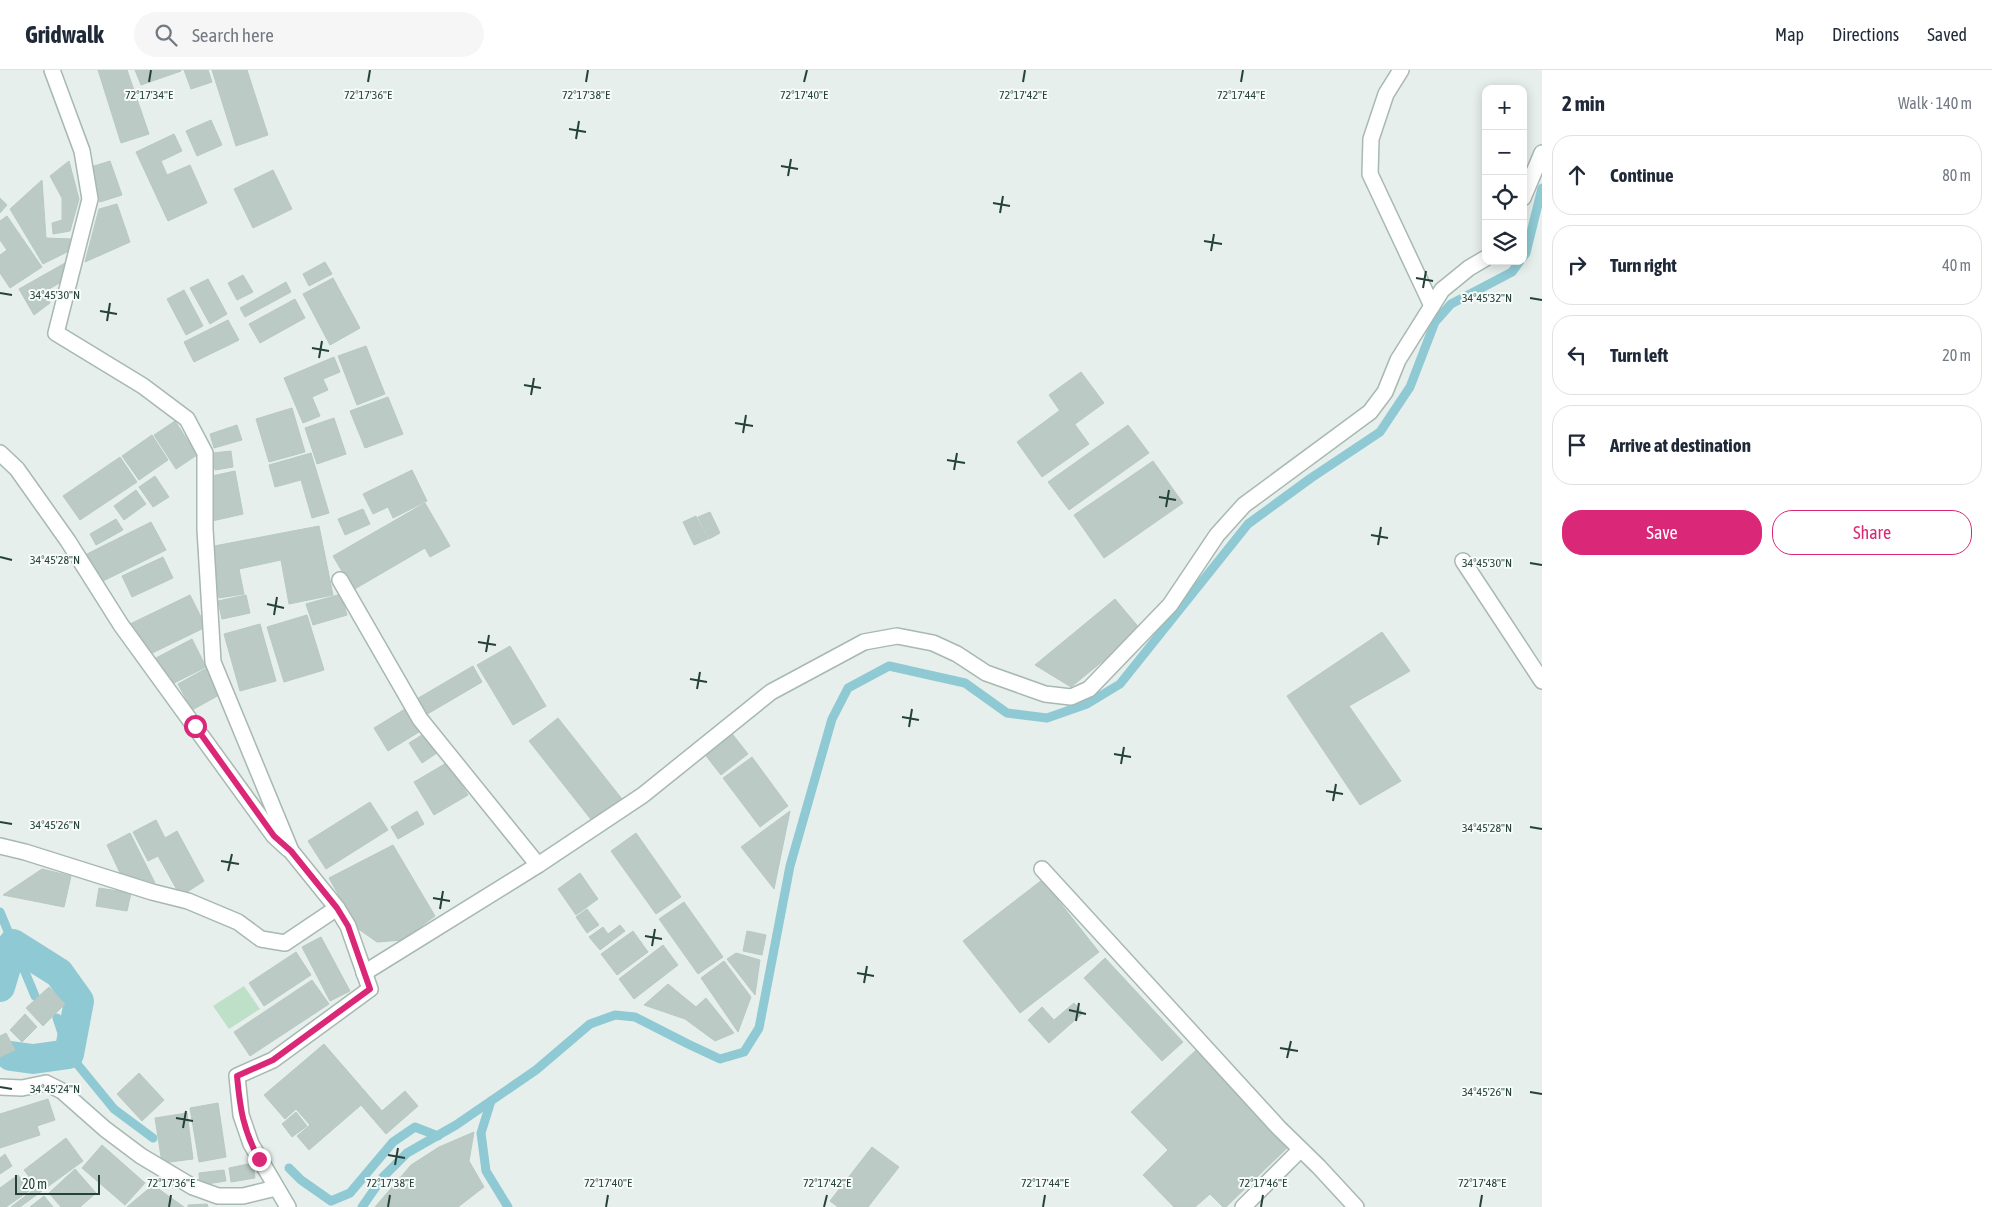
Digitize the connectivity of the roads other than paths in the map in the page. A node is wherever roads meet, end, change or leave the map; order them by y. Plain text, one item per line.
1 (52, 70) edge
2 (1401, 70) edge
3 (1542, 153) edge
4 (1527, 189) edge
5 (1482, 260) edge
6 (1432, 306) junction
7 (0, 453) edge
8 (1463, 561) dead end
9 (340, 580) dead end
10 (1542, 681) edge
11 (0, 846) edge
12 (291, 851) junction
13 (538, 865) junction
14 (1042, 869) dead end
15 (337, 908) junction
16 (364, 973) junction
17 (0, 1087) edge
18 (1300, 1150) junction
19 (276, 1188) junction
20 (288, 1207) edge
21 (1242, 1207) edge
22 (1356, 1207) edge

1 - 12 street
2 - 6 street
3 - 4 street
5 - 6 street
6 - 13 street
7 - 12 street
8 - 10 street
9 - 13 street
11 - 15 street
12 - 15 street
13 - 16 street
14 - 18 street
15 - 16 street
16 - 19 street
17 - 19 street
18 - 21 street
18 - 22 street
19 - 20 street

